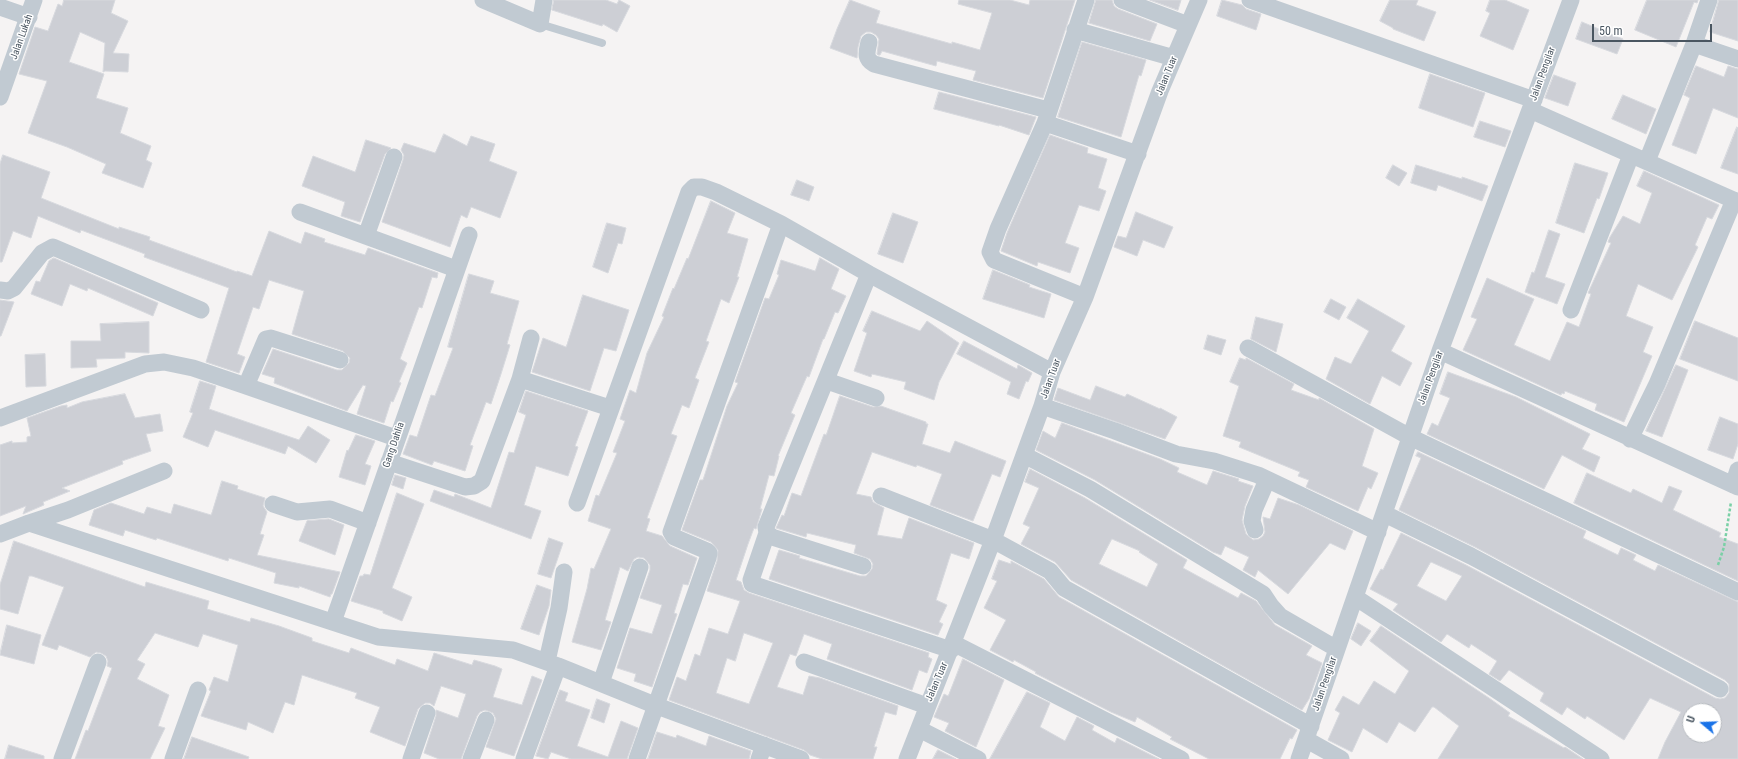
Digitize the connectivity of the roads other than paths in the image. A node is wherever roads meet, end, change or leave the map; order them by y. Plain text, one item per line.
1 (34, 0) edge
2 (483, 0) edge
3 (544, 0) edge
4 (1086, 0) edge
5 (1122, 0) edge
6 (1199, 0) edge
7 (1250, 0) edge
8 (1571, 0) edge
9 (1709, 0) edge
10 (0, 7) edge
11 (29, 17) junction
12 (540, 24) junction
13 (1188, 25) junction
14 (1076, 30) junction
15 (869, 42) dead end
16 (602, 43) dead end
17 (1694, 44) junction
18 (1174, 58) junction
19 (1738, 58) edge
20 (0, 97) edge
21 (1532, 105) junction
22 (1046, 117) junction
23 (1138, 154) junction
24 (1631, 155) junction
25 (394, 157) dead end
26 (1647, 161) junction
27 (1736, 201) edge
28 (300, 212) dead end
29 (782, 224) junction
30 (469, 234) dead end
31 (366, 236) junction
32 (456, 269) junction
33 (869, 274) junction
34 (0, 290) edge
35 (1084, 297) junction
36 (200, 310) dead end
37 (1571, 310) dead end
38 (531, 338) dead end
39 (1248, 348) dead end
40 (1440, 351) junction
41 (340, 360) dead end
42 (1052, 372) junction
43 (520, 379) junction
44 (827, 381) junction
45 (246, 386) junction
46 (876, 398) dead end
47 (1042, 406) junction
48 (610, 408) junction
49 (0, 418) edge
50 (1410, 437) junction
51 (396, 438) junction
52 (1630, 439) junction
53 (1024, 455) junction
54 (389, 462) junction
55 (164, 470) dead end
56 (1268, 480) junction
57 (1736, 481) edge
58 (881, 496) dead end
59 (577, 503) dead end
60 (273, 504) dead end
61 (1385, 514) junction
62 (29, 523) junction
63 (368, 523) junction
64 (1255, 530) dead end
65 (1378, 532) junction
66 (767, 533) junction
67 (0, 534) edge
68 (993, 540) junction
69 (862, 566) dead end
70 (640, 568) dead end
71 (564, 572) dead end
72 (1738, 592) edge
73 (1354, 598) junction
74 (333, 622) junction
75 (952, 646) junction
76 (1337, 649) junction
77 (98, 662) dead end
78 (804, 662) dead end
79 (553, 664) junction
80 (601, 683) junction
81 (198, 690) dead end
82 (1720, 690) dead end
83 (657, 706) junction
84 (927, 706) junction
85 (426, 712) dead end
86 (486, 720) dead end
87 (919, 729) junction
88 (1309, 733) junction
89 (762, 752) edge
90 (62, 759) edge
91 (173, 759) edge
92 (411, 759) edge
93 (471, 759) edge
94 (524, 759) edge
95 (637, 759) edge
96 (801, 759) edge
97 (907, 759) edge
98 (978, 759) edge
99 (1181, 759) edge
100 (1299, 759) edge
101 (1341, 759) edge
102 (1602, 759) edge

1 - 11 street, Jalan Lukah
2 - 12 street
3 - 12 street
4 - 14 street
5 - 13 street
6 - 13 street, Jalan Tuar
7 - 21 street
8 - 21 street, Jalan Pengilar
9 - 17 street
10 - 11 street
11 - 20 street, Jalan Lukah
12 - 16 lane
13 - 18 street, Jalan Tuar
14 - 18 street
14 - 22 street
15 - 22 street
17 - 19 street
17 - 26 street
18 - 23 street, Jalan Tuar
21 - 24 street
21 - 40 street, Jalan Pengilar
22 - 23 street
22 - 35 street
23 - 35 street, Jalan Tuar
24 - 26 street
24 - 37 street
25 - 31 street
26 - 27 street
27 - 52 street
28 - 31 street
29 - 33 street
29 - 48 street
29 - 83 street
30 - 32 street, Gang Dahlia
31 - 32 street
32 - 51 street, Gang Dahlia
33 - 42 street
33 - 44 street
34 - 36 street
35 - 42 street, Jalan Tuar
38 - 43 street
39 - 50 street
40 - 50 street, Jalan Pengilar
40 - 52 street
41 - 45 street
42 - 47 street, Jalan Tuar
43 - 48 street
43 - 54 street
44 - 46 street
44 - 66 street
45 - 49 street
45 - 51 street
47 - 53 street, Jalan Tuar
47 - 56 street
48 - 59 street
50 - 61 street, Jalan Pengilar
50 - 72 street
51 - 54 street, Gang Dahlia
52 - 57 street
53 - 68 street, Jalan Tuar
53 - 76 street
54 - 63 street, Gang Dahlia
55 - 62 street
56 - 64 street
56 - 65 street
58 - 68 street
60 - 63 street
61 - 65 street, Jalan Pengilar
61 - 82 street
62 - 67 street
62 - 74 street
63 - 74 street, Gang Dahlia
65 - 73 street, Jalan Pengilar
66 - 69 street
66 - 75 street
68 - 75 street, Jalan Tuar
68 - 88 street
70 - 80 street
71 - 79 street
73 - 76 street, Jalan Pengilar
73 - 102 street
74 - 79 street
75 - 84 street, Jalan Tuar
75 - 99 street
76 - 88 street, Jalan Pengilar
77 - 90 street
78 - 84 street
79 - 80 street
79 - 94 street
80 - 83 street
81 - 91 street
83 - 89 street
83 - 95 street
84 - 87 street, Jalan Tuar
85 - 92 street
86 - 93 street
87 - 97 street, Jalan Tuar
87 - 98 street
88 - 100 street, Jalan Pengilar
88 - 101 street
89 - 96 street

